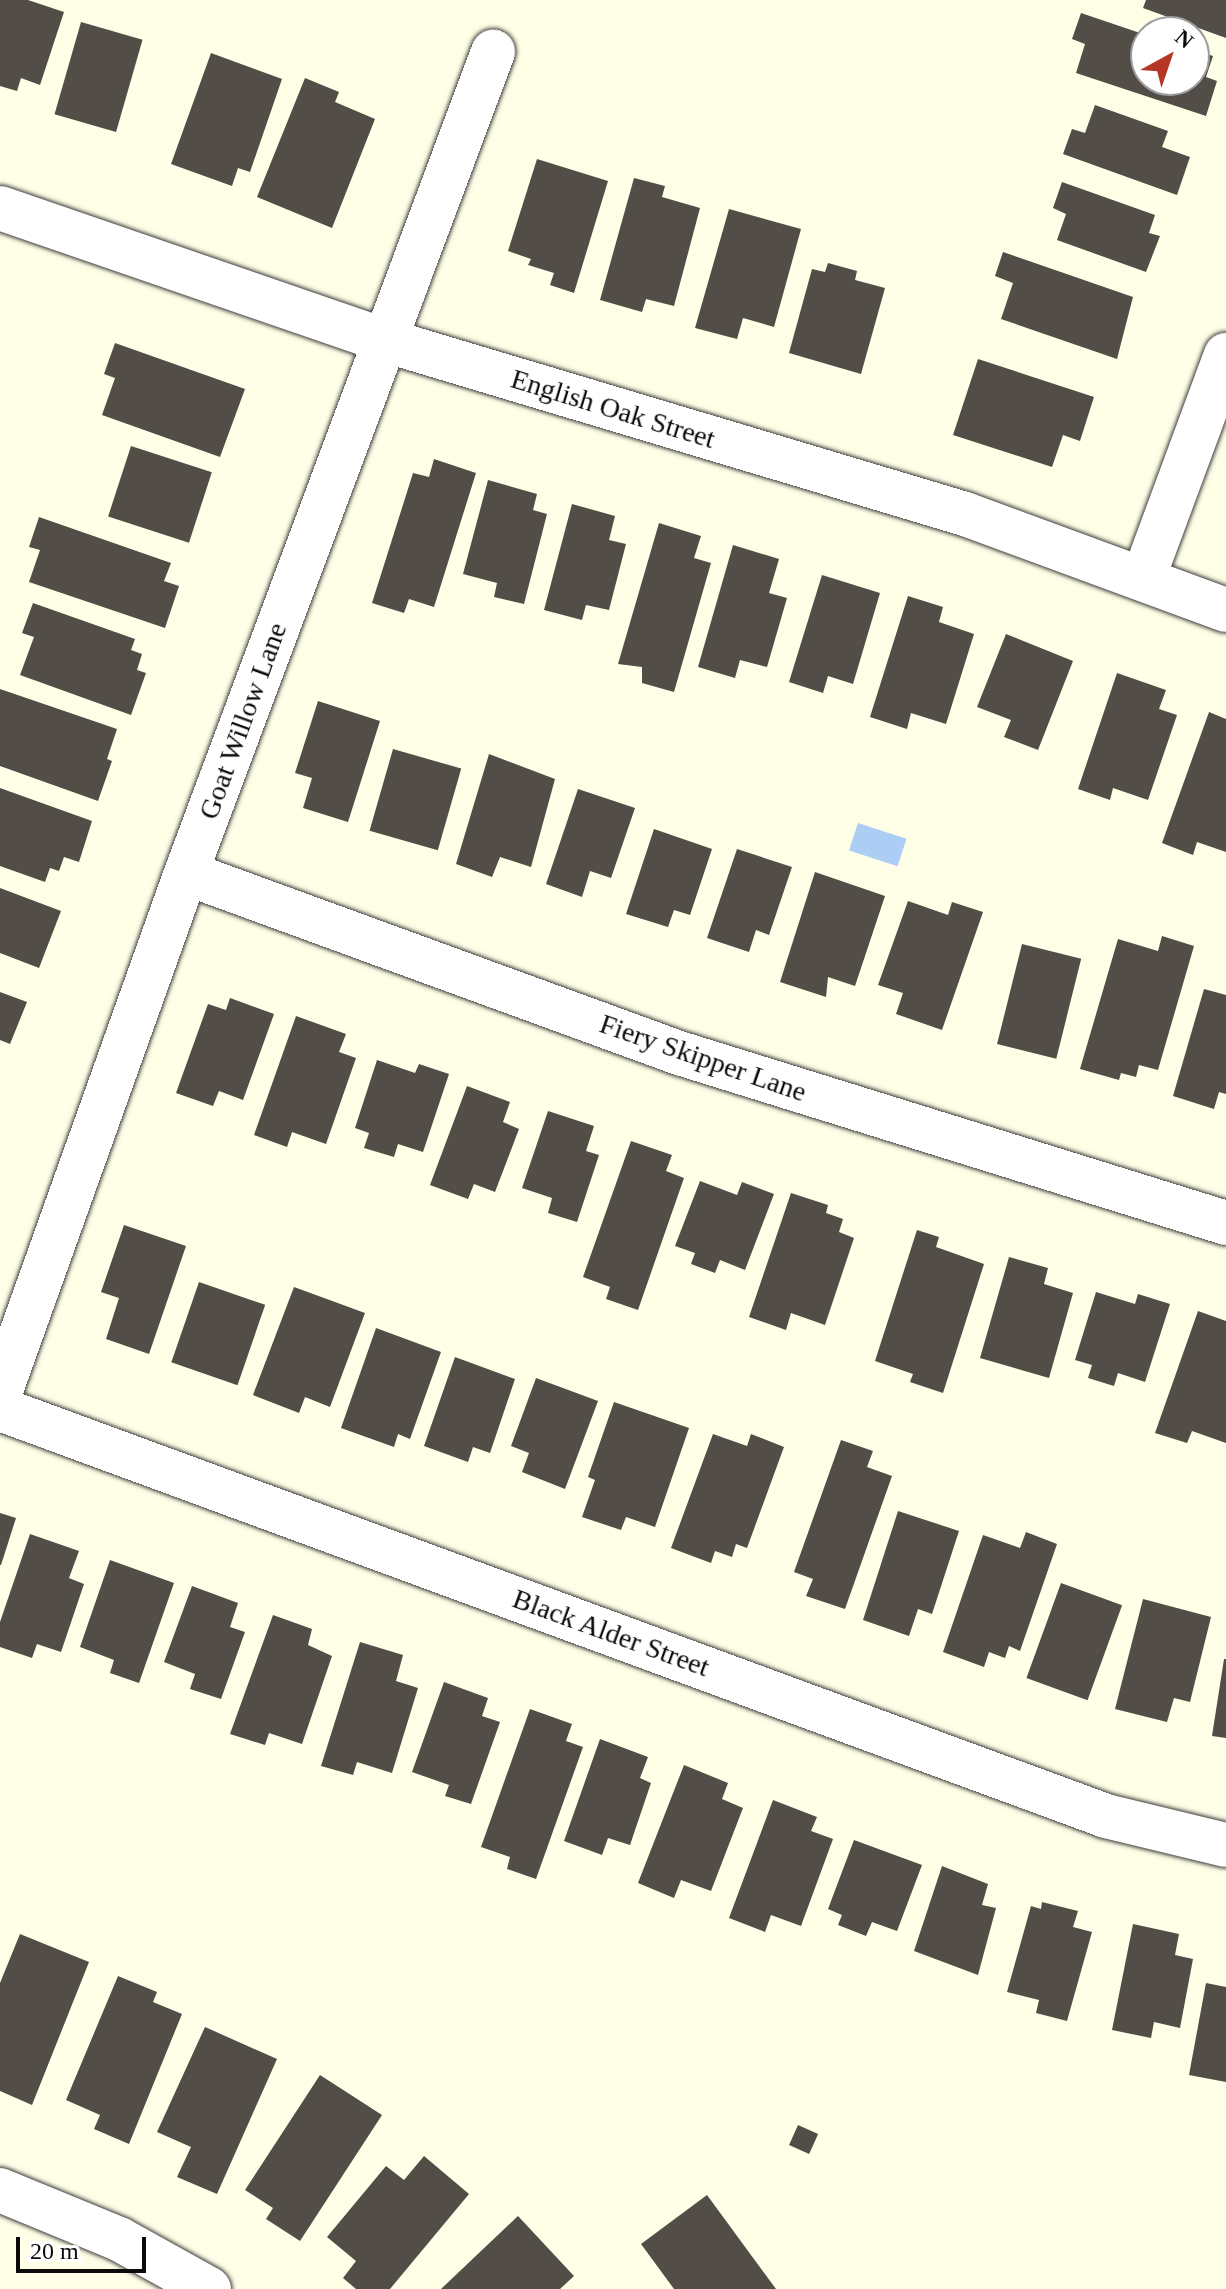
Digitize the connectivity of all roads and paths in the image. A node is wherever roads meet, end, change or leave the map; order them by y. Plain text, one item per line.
1 (493, 52) dead end
2 (0, 208) edge
3 (384, 340) junction
4 (1226, 355) edge
5 (1143, 579) junction
6 (1226, 610) edge
7 (186, 873) junction
8 (1226, 1223) edge
9 (0, 1393) edge
10 (0, 1409) edge
11 (1226, 1845) edge
12 (0, 2190) edge
13 (209, 2289) edge

1 - 3 street, Goat Willow Lane
2 - 3 street, English Oak Street
3 - 5 street, English Oak Street
3 - 7 street, Goat Willow Lane
4 - 5 street
5 - 6 street, English Oak Street
7 - 8 street, Fiery Skipper Lane
7 - 9 street, Goat Willow Lane
10 - 11 street, Black Alder Street
12 - 13 street

